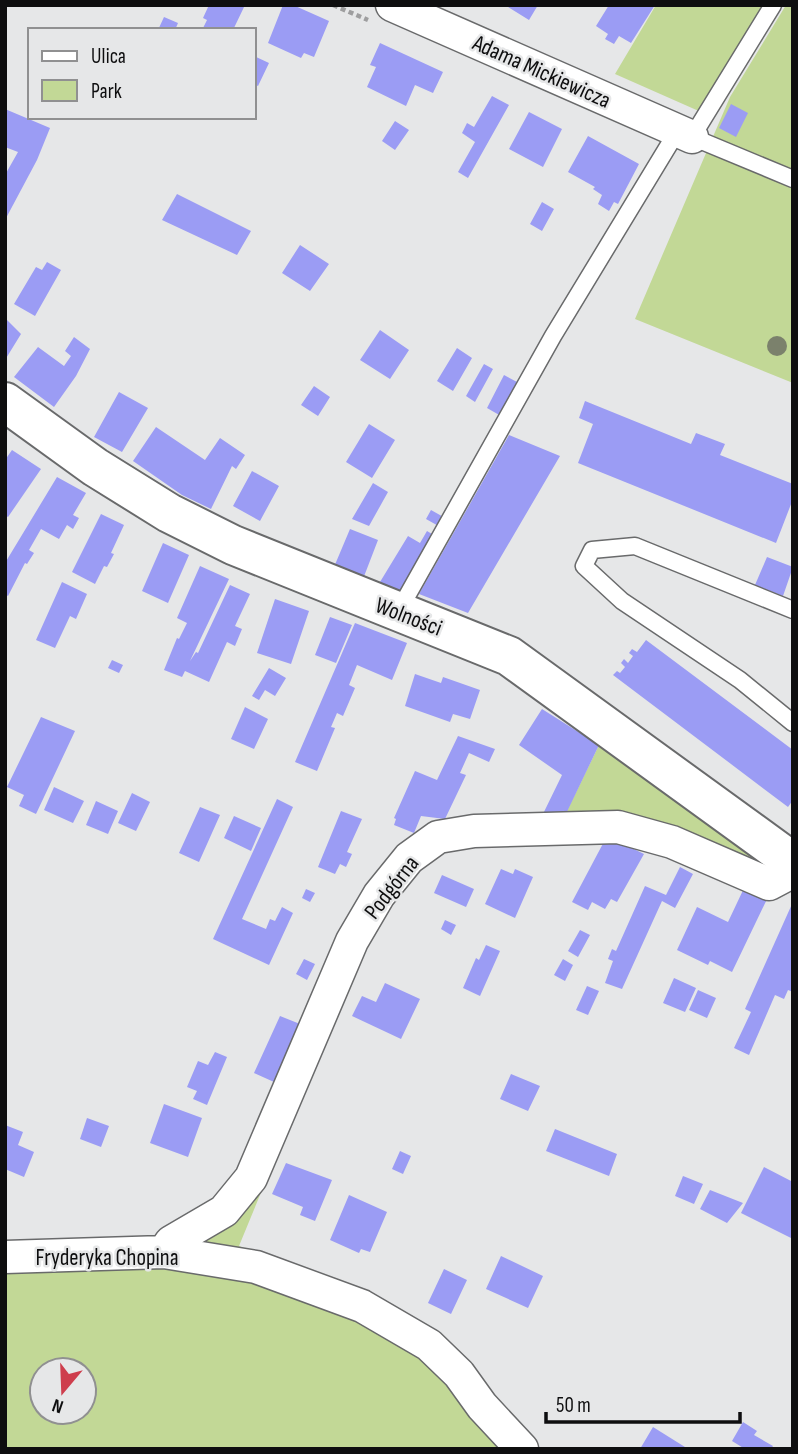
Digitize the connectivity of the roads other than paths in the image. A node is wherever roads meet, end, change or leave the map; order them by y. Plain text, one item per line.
1 (392, 5) edge
2 (774, 5) edge
3 (685, 133) junction
4 (793, 179) edge
5 (5, 402) edge
6 (793, 610) edge
7 (400, 612) junction
8 (793, 723) edge
9 (793, 865) edge
10 (164, 1252) junction
11 (5, 1257) edge
12 (522, 1449) edge

1 - 3 street, Adama Mickiewicza
2 - 3 lane
3 - 4 lane
3 - 7 lane
5 - 7 street, Wolności
6 - 8 lane
7 - 9 street, Wolności
9 - 10 street, Podgórna
10 - 11 street, Fryderyka Chopina
10 - 12 street, Fryderyka Chopina

